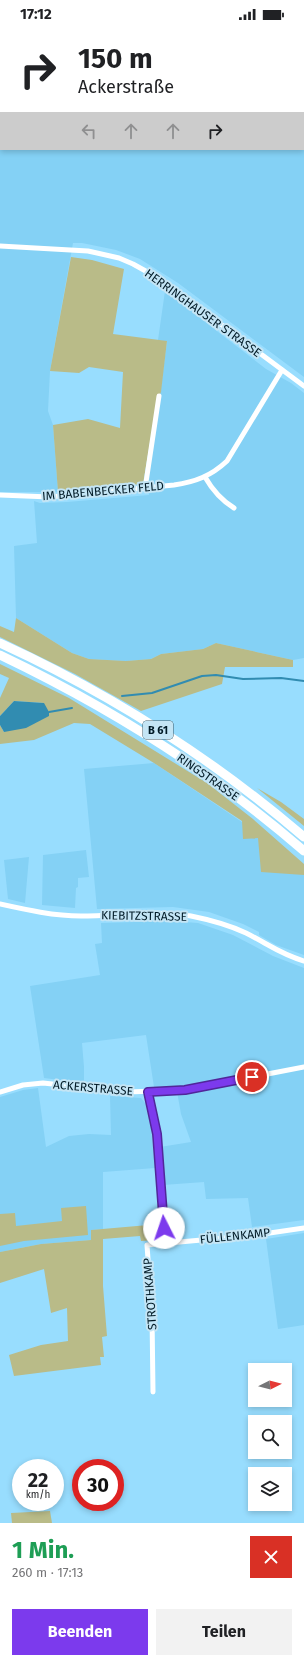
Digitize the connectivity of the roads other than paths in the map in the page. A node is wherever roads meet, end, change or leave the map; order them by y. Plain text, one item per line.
1 (0, 246) edge
2 (282, 370) junction
3 (304, 386) edge
4 (159, 396) dead end
5 (205, 477) junction
6 (145, 489) junction
7 (0, 495) edge
8 (234, 508) dead end
9 (0, 644) edge
10 (0, 655) edge
11 (304, 837) edge
12 (304, 851) edge
13 (0, 904) edge
14 (304, 961) edge
15 (304, 1067) edge
16 (0, 1092) edge
17 (148, 1092) junction
18 (304, 1228) edge
19 (165, 1243) junction
20 (153, 1392) dead end

1 - 2 street, HERRINGHAUSER STRASSE
2 - 3 street, HERRINGHAUSER STRASSE
2 - 5 street, IM BABENBECKER FELD
4 - 6 street
5 - 6 street, IM BABENBECKER FELD
5 - 8 street
6 - 7 street, IM BABENBECKER FELD
9 - 11 highway, RINGSTRASSE / B 61
10 - 12 highway, RINGSTRASSE / B 61
13 - 14 street, KIEBITZSTRASSE
15 - 17 street, ACKERSTRASSE
16 - 17 street, ACKERSTRASSE
17 - 19 street, STROTHKAMP
18 - 19 street, FÜLLENKAMP
19 - 20 street, STROTHKAMP

